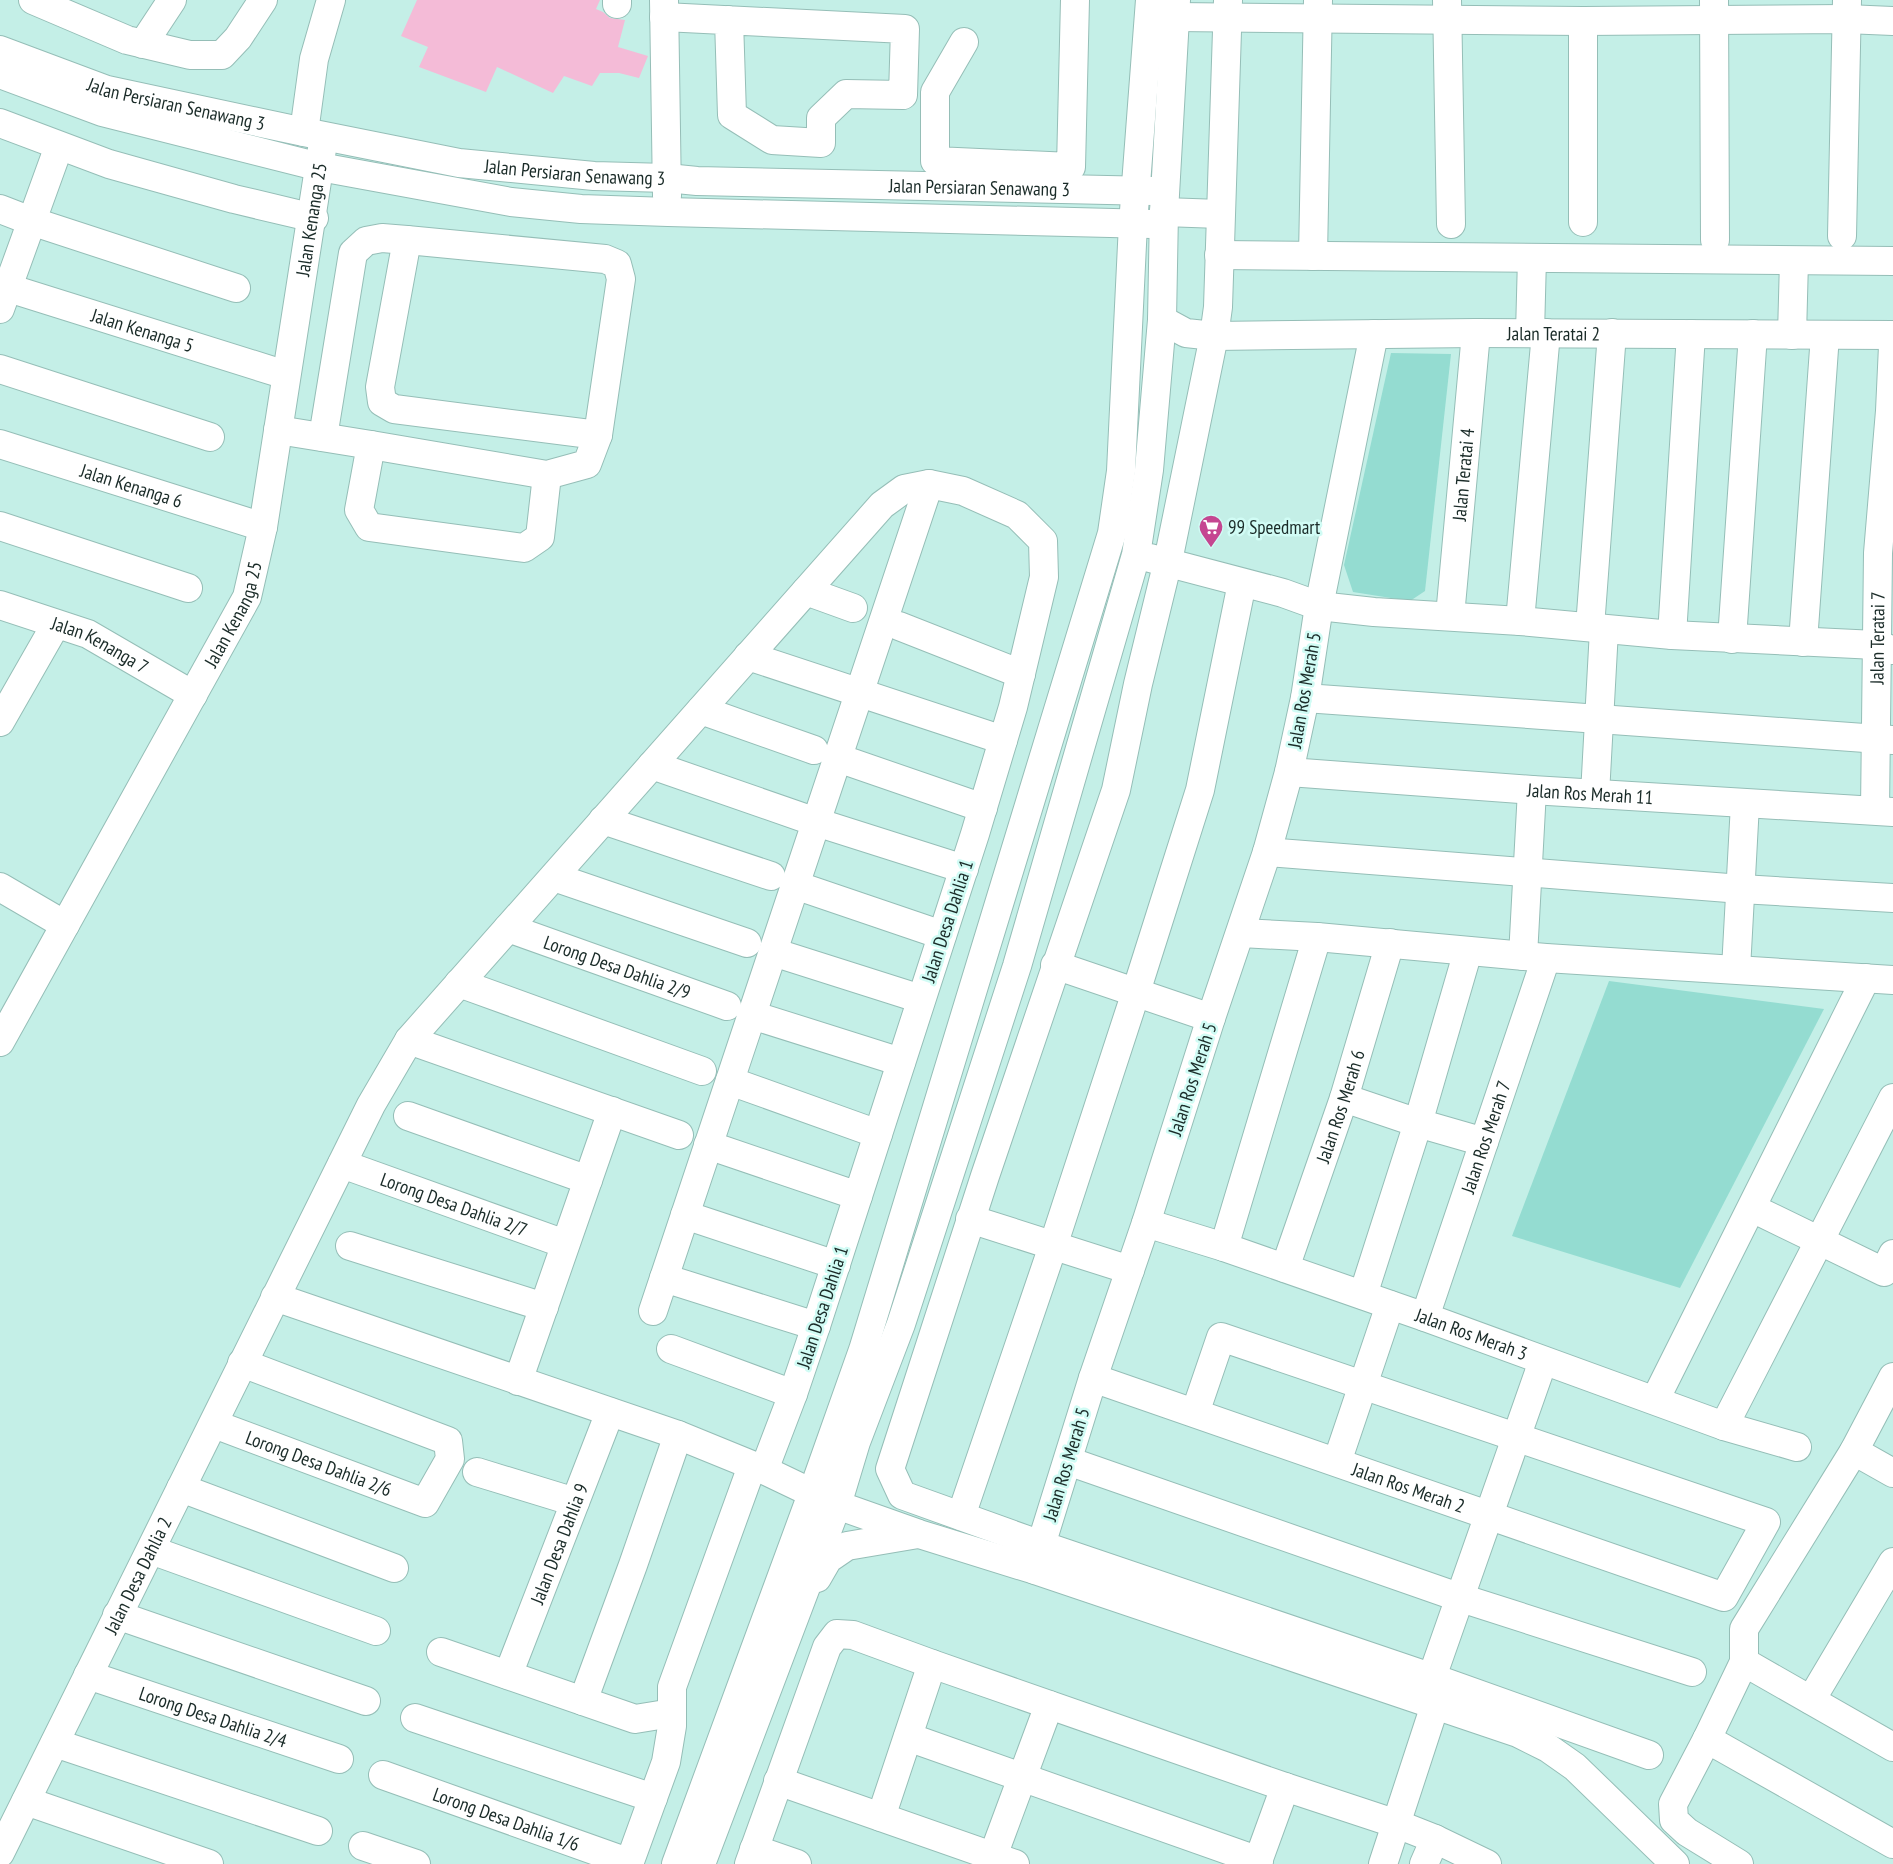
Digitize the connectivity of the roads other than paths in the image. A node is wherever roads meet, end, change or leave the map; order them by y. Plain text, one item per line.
1 (33, 0) edge
2 (172, 0) edge
3 (262, 0) edge
4 (331, 0) edge
5 (1075, 0) edge
6 (1150, 0) edge
7 (61, 5) edge
8 (664, 9) edge
9 (1176, 9) edge
10 (1228, 10) edge
11 (1318, 10) edge
12 (1447, 10) edge
13 (1714, 10) edge
14 (1846, 10) edge
15 (729, 20) junction
16 (1583, 21) junction
17 (1893, 21) edge
18 (964, 42) dead end
19 (143, 44) junction
20 (0, 50) edge
21 (0, 74) edge
22 (0, 123) edge
23 (314, 134) junction
24 (59, 146) junction
25 (320, 167) junction
26 (667, 178) junction
27 (1135, 191) junction
28 (0, 209) edge
29 (1164, 209) junction
30 (668, 212) junction
31 (1220, 214) junction
32 (313, 218) junction
33 (32, 221) junction
34 (1583, 222) dead end
35 (1133, 224) junction
36 (1450, 224) dead end
37 (1842, 236) dead end
38 (407, 240) junction
39 (1715, 240) dead end
40 (1219, 255) junction
41 (1313, 256) junction
42 (1532, 258) junction
43 (1794, 261) junction
44 (1893, 261) edge
45 (236, 288) dead end
46 (2, 293) edge
47 (1162, 320) junction
48 (1476, 333) junction
49 (1538, 333) junction
50 (1612, 333) junction
51 (1374, 334) junction
52 (1691, 334) junction
53 (1754, 334) junction
54 (1792, 335) junction
55 (1824, 335) junction
56 (1893, 335) edge
57 (1214, 336) junction
58 (1893, 346) edge
59 (0, 370) edge
60 (286, 375) junction
61 (1892, 411) edge
62 (278, 430) junction
63 (598, 435) junction
64 (323, 437) junction
65 (210, 438) dead end
66 (0, 444) edge
67 (371, 445) junction
68 (547, 475) junction
69 (1889, 480) edge
70 (929, 484) junction
71 (0, 526) edge
72 (263, 527) junction
73 (1885, 553) edge
74 (1136, 555) junction
75 (1168, 561) junction
76 (1242, 583) junction
77 (188, 588) dead end
78 (806, 591) junction
79 (0, 605) edge
80 (1319, 606) junction
81 (853, 608) dead end
82 (1450, 616) junction
83 (1520, 621) junction
84 (56, 624) junction
85 (899, 626) dead end
86 (1597, 628) junction
87 (1672, 635) junction
88 (1732, 639) junction
89 (1803, 642) junction
90 (1885, 648) edge
91 (748, 656) junction
92 (1021, 674) junction
93 (860, 693) junction
94 (193, 695) junction
95 (1305, 698) junction
96 (701, 710) junction
97 (1599, 720) junction
98 (0, 722) edge
99 (1884, 739) edge
100 (1003, 740) junction
101 (826, 754) junction
102 (652, 766) junction
103 (1289, 772) junction
104 (1532, 790) junction
105 (1595, 794) junction
106 (1745, 804) junction
107 (982, 808) junction
108 (1884, 811) edge
109 (603, 820) junction
110 (816, 822) junction
111 (1267, 852) junction
112 (964, 869) junction
113 (1527, 872) junction
114 (554, 877) junction
115 (783, 881) junction
116 (0, 887) edge
117 (1741, 889) junction
118 (1893, 898) edge
119 (65, 925) junction
120 (508, 928) junction
121 (1241, 933) junction
122 (942, 935) junction
123 (1317, 937) junction
124 (747, 943) dead end
125 (1390, 943) junction
126 (1468, 951) junction
127 (773, 952) junction
128 (1534, 957) junction
129 (1055, 965) junction
130 (1736, 969) junction
131 (1866, 978) junction
132 (1893, 980) edge
133 (459, 983) junction
134 (1136, 992) junction
135 (922, 999) junction
136 (739, 1011) junction
137 (1211, 1018) junction
138 (409, 1040) junction
139 (0, 1042) edge
140 (901, 1062) junction
141 (702, 1071) dead end
142 (730, 1081) junction
143 (1344, 1098) junction
144 (1893, 1098) edge
145 (612, 1111) junction
146 (408, 1116) dead end
147 (1418, 1123) junction
148 (878, 1134) junction
149 (679, 1135) dead end
150 (1484, 1142) junction
151 (708, 1144) junction
152 (342, 1164) junction
153 (588, 1180) junction
154 (858, 1196) junction
155 (1752, 1208) junction
156 (685, 1215) junction
157 (970, 1219) junction
158 (1146, 1223) junction
159 (1819, 1242) junction
160 (565, 1244) junction
161 (350, 1246) dead end
162 (1053, 1246) junction
163 (1224, 1247) junction
164 (1888, 1263) edge
165 (836, 1265) junction
166 (1285, 1268) junction
167 (1130, 1270) junction
168 (664, 1278) junction
169 (1363, 1296) junction
170 (275, 1297) junction
171 (1390, 1305) junction
172 (544, 1307) junction
173 (653, 1311) dead end
174 (1425, 1317) junction
175 (816, 1326) junction
176 (671, 1349) dead end
177 (1543, 1361) junction
178 (242, 1363) junction
179 (1093, 1378) junction
180 (518, 1380) junction
181 (1892, 1382) edge
182 (1363, 1386) junction
183 (793, 1394) junction
184 (1655, 1400) junction
185 (610, 1412) junction
186 (1195, 1413) junction
187 (214, 1424) junction
188 (1724, 1426) junction
189 (678, 1435) junction
190 (1516, 1438) junction
191 (856, 1442) junction
192 (1797, 1447) dead end
193 (1854, 1452) junction
194 (1068, 1460) junction
195 (1337, 1462) junction
196 (758, 1468) junction
197 (477, 1472) dead end
198 (1893, 1473) edge
199 (181, 1488) junction
200 (812, 1494) junction
201 (575, 1502) junction
202 (837, 1505) junction
203 (1490, 1515) junction
204 (961, 1516) junction
205 (919, 1534) junction
206 (152, 1550) junction
207 (1038, 1558) junction
208 (1893, 1562) edge
209 (394, 1568) dead end
210 (1461, 1598) junction
211 (117, 1615) junction
212 (794, 1618) junction
213 (376, 1631) dead end
214 (441, 1652) dead end
215 (1744, 1662) junction
216 (932, 1664) junction
217 (1692, 1672) dead end
218 (88, 1675) junction
219 (508, 1675) junction
220 (1430, 1694) junction
221 (1811, 1700) junction
222 (366, 1701) dead end
223 (583, 1701) junction
224 (1049, 1705) junction
225 (672, 1713) junction
226 (415, 1718) dead end
227 (908, 1737) junction
228 (1707, 1739) junction
229 (55, 1743) junction
230 (1892, 1743) edge
231 (1649, 1755) dead end
232 (339, 1759) dead end
233 (383, 1775) dead end
234 (1022, 1777) junction
235 (778, 1781) junction
236 (1285, 1787) junction
237 (653, 1798) junction
238 (26, 1802) junction
239 (881, 1817) junction
240 (1397, 1824) junction
241 (318, 1831) dead end
242 (1434, 1839) junction
243 (1893, 1844) edge
244 (363, 1846) dead end
245 (0, 1852) edge
246 (752, 1857) edge
247 (999, 1861) edge
248 (1258, 1862) edge
249 (630, 1863) edge
250 (209, 1864) edge
251 (416, 1864) edge
252 (676, 1864) edge
253 (701, 1864) edge
254 (797, 1864) edge
255 (1383, 1864) edge
256 (1424, 1864) edge
257 (1487, 1864) edge
258 (1675, 1864) edge
259 (1739, 1864) edge

1 - 7 street
2 - 19 street
3 - 19 street
4 - 23 street, Jalan Kenanga 25
5 - 18 street
6 - 27 street
7 - 19 street
8 - 15 street
8 - 26 street
9 - 10 street
9 - 29 street
10 - 11 street
10 - 31 street
11 - 12 street
11 - 41 street
12 - 16 street
12 - 36 street
13 - 14 street
13 - 16 street
13 - 39 street
14 - 17 street
14 - 37 street
15 - 15 street
16 - 34 street
20 - 23 street, Jalan Persiaran Senawang 3
21 - 25 street, Jalan Persiaran Senawang 3
22 - 24 street
23 - 25 street, Jalan Kenanga 25
23 - 26 street, Jalan Persiaran Senawang 3
24 - 32 street
24 - 33 street
25 - 30 street, Jalan Persiaran Senawang 3
25 - 32 street, Jalan Kenanga 25
26 - 27 street, Jalan Persiaran Senawang 3
26 - 30 street
27 - 29 street, Jalan Persiaran Senawang 3
27 - 35 street
28 - 33 street
29 - 31 street
29 - 35 street, Jalan Persiaran Senawang 3
29 - 47 street
30 - 35 street, Jalan Persiaran Senawang 3
31 - 40 street
32 - 60 street, Jalan Kenanga 25
33 - 45 street
33 - 46 street
35 - 200 street
38 - 63 street
38 - 63 street
38 - 64 street
40 - 41 street
40 - 57 street
41 - 42 street
42 - 43 street
42 - 49 street
43 - 44 street
43 - 54 street
46 - 60 street, Jalan Kenanga 5
47 - 57 street, Jalan Teratai 2
47 - 74 street
48 - 49 street, Jalan Teratai 2
48 - 51 street, Jalan Teratai 2
48 - 82 street, Jalan Teratai 4
49 - 50 street, Jalan Teratai 2
49 - 83 street
50 - 52 street, Jalan Teratai 2
50 - 86 street
51 - 57 street, Jalan Teratai 2
51 - 80 street, Jalan Ros Merah 5
52 - 53 street, Jalan Teratai 2
52 - 87 street
53 - 54 street, Jalan Teratai 2
53 - 88 street
54 - 55 street, Jalan Teratai 2
55 - 56 street, Jalan Teratai 2
55 - 89 street
57 - 75 street
58 - 61 street, Jalan Teratai 7
59 - 65 street
60 - 62 street, Jalan Kenanga 25
61 - 69 street, Jalan Teratai 7
62 - 64 street
62 - 72 street, Jalan Kenanga 25
63 - 68 street
64 - 67 street
66 - 72 street, Jalan Kenanga 6
67 - 68 street
67 - 68 street
69 - 73 street, Jalan Teratai 7
70 - 78 street, Jalan Desa Dahlia 1
70 - 92 street, Jalan Desa Dahlia 1
70 - 93 street
71 - 77 street
72 - 94 street, Jalan Kenanga 25
73 - 90 street, Jalan Teratai 7
74 - 75 street
74 - 191 street
75 - 76 street
75 - 129 street
76 - 80 street
76 - 134 street
78 - 81 street
78 - 91 street, Jalan Desa Dahlia 1
79 - 84 street, Jalan Kenanga 7
80 - 82 street
80 - 95 street, Jalan Ros Merah 5
82 - 83 street
83 - 86 street
84 - 94 street, Jalan Kenanga 7
84 - 98 street
85 - 92 street
86 - 87 street
86 - 97 street
87 - 88 street
88 - 89 street
89 - 90 street
90 - 99 street, Jalan Teratai 7
91 - 93 street
91 - 96 street, Jalan Desa Dahlia 1
92 - 100 street, Jalan Desa Dahlia 1
93 - 100 street
93 - 101 street
94 - 119 street, Jalan Kenanga 25
95 - 97 street
95 - 103 street, Jalan Ros Merah 5
96 - 101 street
96 - 102 street, Jalan Desa Dahlia 1
97 - 99 street
97 - 105 street
99 - 108 street, Jalan Teratai 7
100 - 107 street, Jalan Desa Dahlia 1
101 - 107 street
101 - 110 street
102 - 109 street, Jalan Desa Dahlia 1
102 - 110 street
103 - 104 street, Jalan Ros Merah 11
103 - 111 street, Jalan Ros Merah 5
104 - 105 street, Jalan Ros Merah 11
104 - 113 street, Jalan Ros Merah 7
105 - 106 street, Jalan Ros Merah 11
106 - 108 street, Jalan Ros Merah 11
106 - 117 street
107 - 112 street, Jalan Desa Dahlia 1
109 - 114 street, Jalan Desa Dahlia 1
109 - 115 street
110 - 112 street
110 - 115 street
111 - 113 street
111 - 121 street, Jalan Ros Merah 5
112 - 122 street, Jalan Desa Dahlia 1
113 - 117 street
113 - 128 street, Jalan Ros Merah 7
114 - 120 street, Jalan Desa Dahlia 2
114 - 124 street
115 - 122 street
115 - 127 street
116 - 119 street
117 - 118 street
117 - 130 street
119 - 139 street, Jalan Kenanga 25
120 - 133 street, Jalan Desa Dahlia 2
120 - 136 street, Lorong Desa Dahlia 2/9
121 - 123 street
121 - 137 street, Jalan Ros Merah 5
122 - 135 street, Jalan Desa Dahlia 1
123 - 125 street
123 - 163 street
125 - 126 street
125 - 143 street, Jalan Ros Merah 6
126 - 128 street
126 - 147 street
127 - 135 street
127 - 136 street
128 - 130 street
128 - 150 street, Jalan Ros Merah 7
129 - 134 street
129 - 157 street
130 - 131 street
131 - 132 street
131 - 155 street
133 - 138 street, Jalan Desa Dahlia 2
133 - 141 street
134 - 137 street
134 - 162 street
135 - 140 street, Jalan Desa Dahlia 1
136 - 140 street, Lorong Desa Dahlia 2/9
136 - 142 street
137 - 158 street, Jalan Ros Merah 5
138 - 145 street
138 - 152 street, Jalan Desa Dahlia 2
140 - 148 street, Jalan Desa Dahlia 1
142 - 148 street
142 - 151 street
143 - 147 street
143 - 166 street, Jalan Ros Merah 6
144 - 159 street
145 - 149 street
145 - 153 street
146 - 153 street
147 - 150 street
147 - 169 street
148 - 154 street, Jalan Desa Dahlia 1
150 - 174 street, Jalan Ros Merah 7
151 - 154 street
151 - 156 street
152 - 160 street, Lorong Desa Dahlia 2/7
152 - 170 street, Jalan Desa Dahlia 2
153 - 160 street
154 - 165 street, Jalan Desa Dahlia 1
155 - 159 street
155 - 184 street
156 - 165 street
156 - 168 street
157 - 162 street
157 - 204 street
158 - 163 street, Jalan Ros Merah 3
158 - 167 street, Jalan Ros Merah 5
159 - 164 street
159 - 188 street
160 - 172 street
161 - 172 street
162 - 167 street
162 - 204 street
163 - 166 street, Jalan Ros Merah 3
165 - 175 street, Jalan Desa Dahlia 1
166 - 169 street, Jalan Ros Merah 3
167 - 179 street, Jalan Ros Merah 5
168 - 173 street
168 - 175 street
169 - 171 street, Jalan Ros Merah 3
170 - 178 street, Jalan Desa Dahlia 2
170 - 180 street
171 - 174 street, Jalan Ros Merah 3
171 - 182 street
172 - 180 street
174 - 177 street, Jalan Ros Merah 3
175 - 183 street, Jalan Desa Dahlia 1
176 - 183 street
177 - 184 street, Jalan Ros Merah 3
177 - 190 street
178 - 187 street, Jalan Desa Dahlia 2
178 - 187 street, Lorong Desa Dahlia 2/6
179 - 186 street, Jalan Ros Merah 2
179 - 194 street, Jalan Ros Merah 5
180 - 185 street
181 - 193 street
182 - 186 street
182 - 190 street
182 - 195 street
183 - 196 street, Jalan Desa Dahlia 1
184 - 188 street, Jalan Ros Merah 3
185 - 189 street
185 - 201 street, Jalan Desa Dahlia 9
186 - 195 street, Jalan Ros Merah 2
187 - 199 street, Jalan Desa Dahlia 2
188 - 192 street, Jalan Ros Merah 3
189 - 196 street
189 - 223 street
190 - 203 street
190 - 203 street, Jalan Ros Merah 2
191 - 202 street
191 - 205 street
193 - 198 street
193 - 215 street
194 - 207 street, Jalan Ros Merah 5
194 - 210 street
195 - 203 street, Jalan Ros Merah 2
196 - 200 street
196 - 225 street, Jalan Desa Dahlia 1
197 - 201 street
199 - 206 street, Jalan Desa Dahlia 2
199 - 209 street
200 - 202 street
200 - 252 street
201 - 219 street, Jalan Desa Dahlia 9
202 - 205 street
202 - 212 street
203 - 210 street
204 - 207 street
205 - 207 street
205 - 212 street
206 - 211 street, Jalan Desa Dahlia 2
206 - 213 street
207 - 220 street
208 - 221 street
210 - 217 street
210 - 220 street
211 - 218 street, Jalan Desa Dahlia 2
211 - 222 street
212 - 253 street
214 - 219 street
215 - 221 street
215 - 228 street
216 - 224 street
216 - 227 street
216 - 235 street
218 - 229 street, Jalan Desa Dahlia 2
218 - 232 street, Lorong Desa Dahlia 2/4
219 - 223 street
220 - 231 street
220 - 240 street
220 - 258 street
221 - 230 street
223 - 225 street
224 - 234 street
224 - 236 street
225 - 237 street
226 - 237 street
227 - 234 street
227 - 239 street
228 - 243 street
228 - 259 street
229 - 238 street, Jalan Desa Dahlia 2
229 - 241 street
233 - 249 street, Lorong Desa Dahlia 1/6
234 - 247 street
234 - 248 street
235 - 239 street
235 - 246 street
236 - 240 street
236 - 248 street
237 - 249 street
238 - 245 street, Jalan Desa Dahlia 2
238 - 250 street
239 - 247 street
240 - 242 street
240 - 255 street
242 - 256 street
242 - 257 street
244 - 251 street
246 - 254 street

